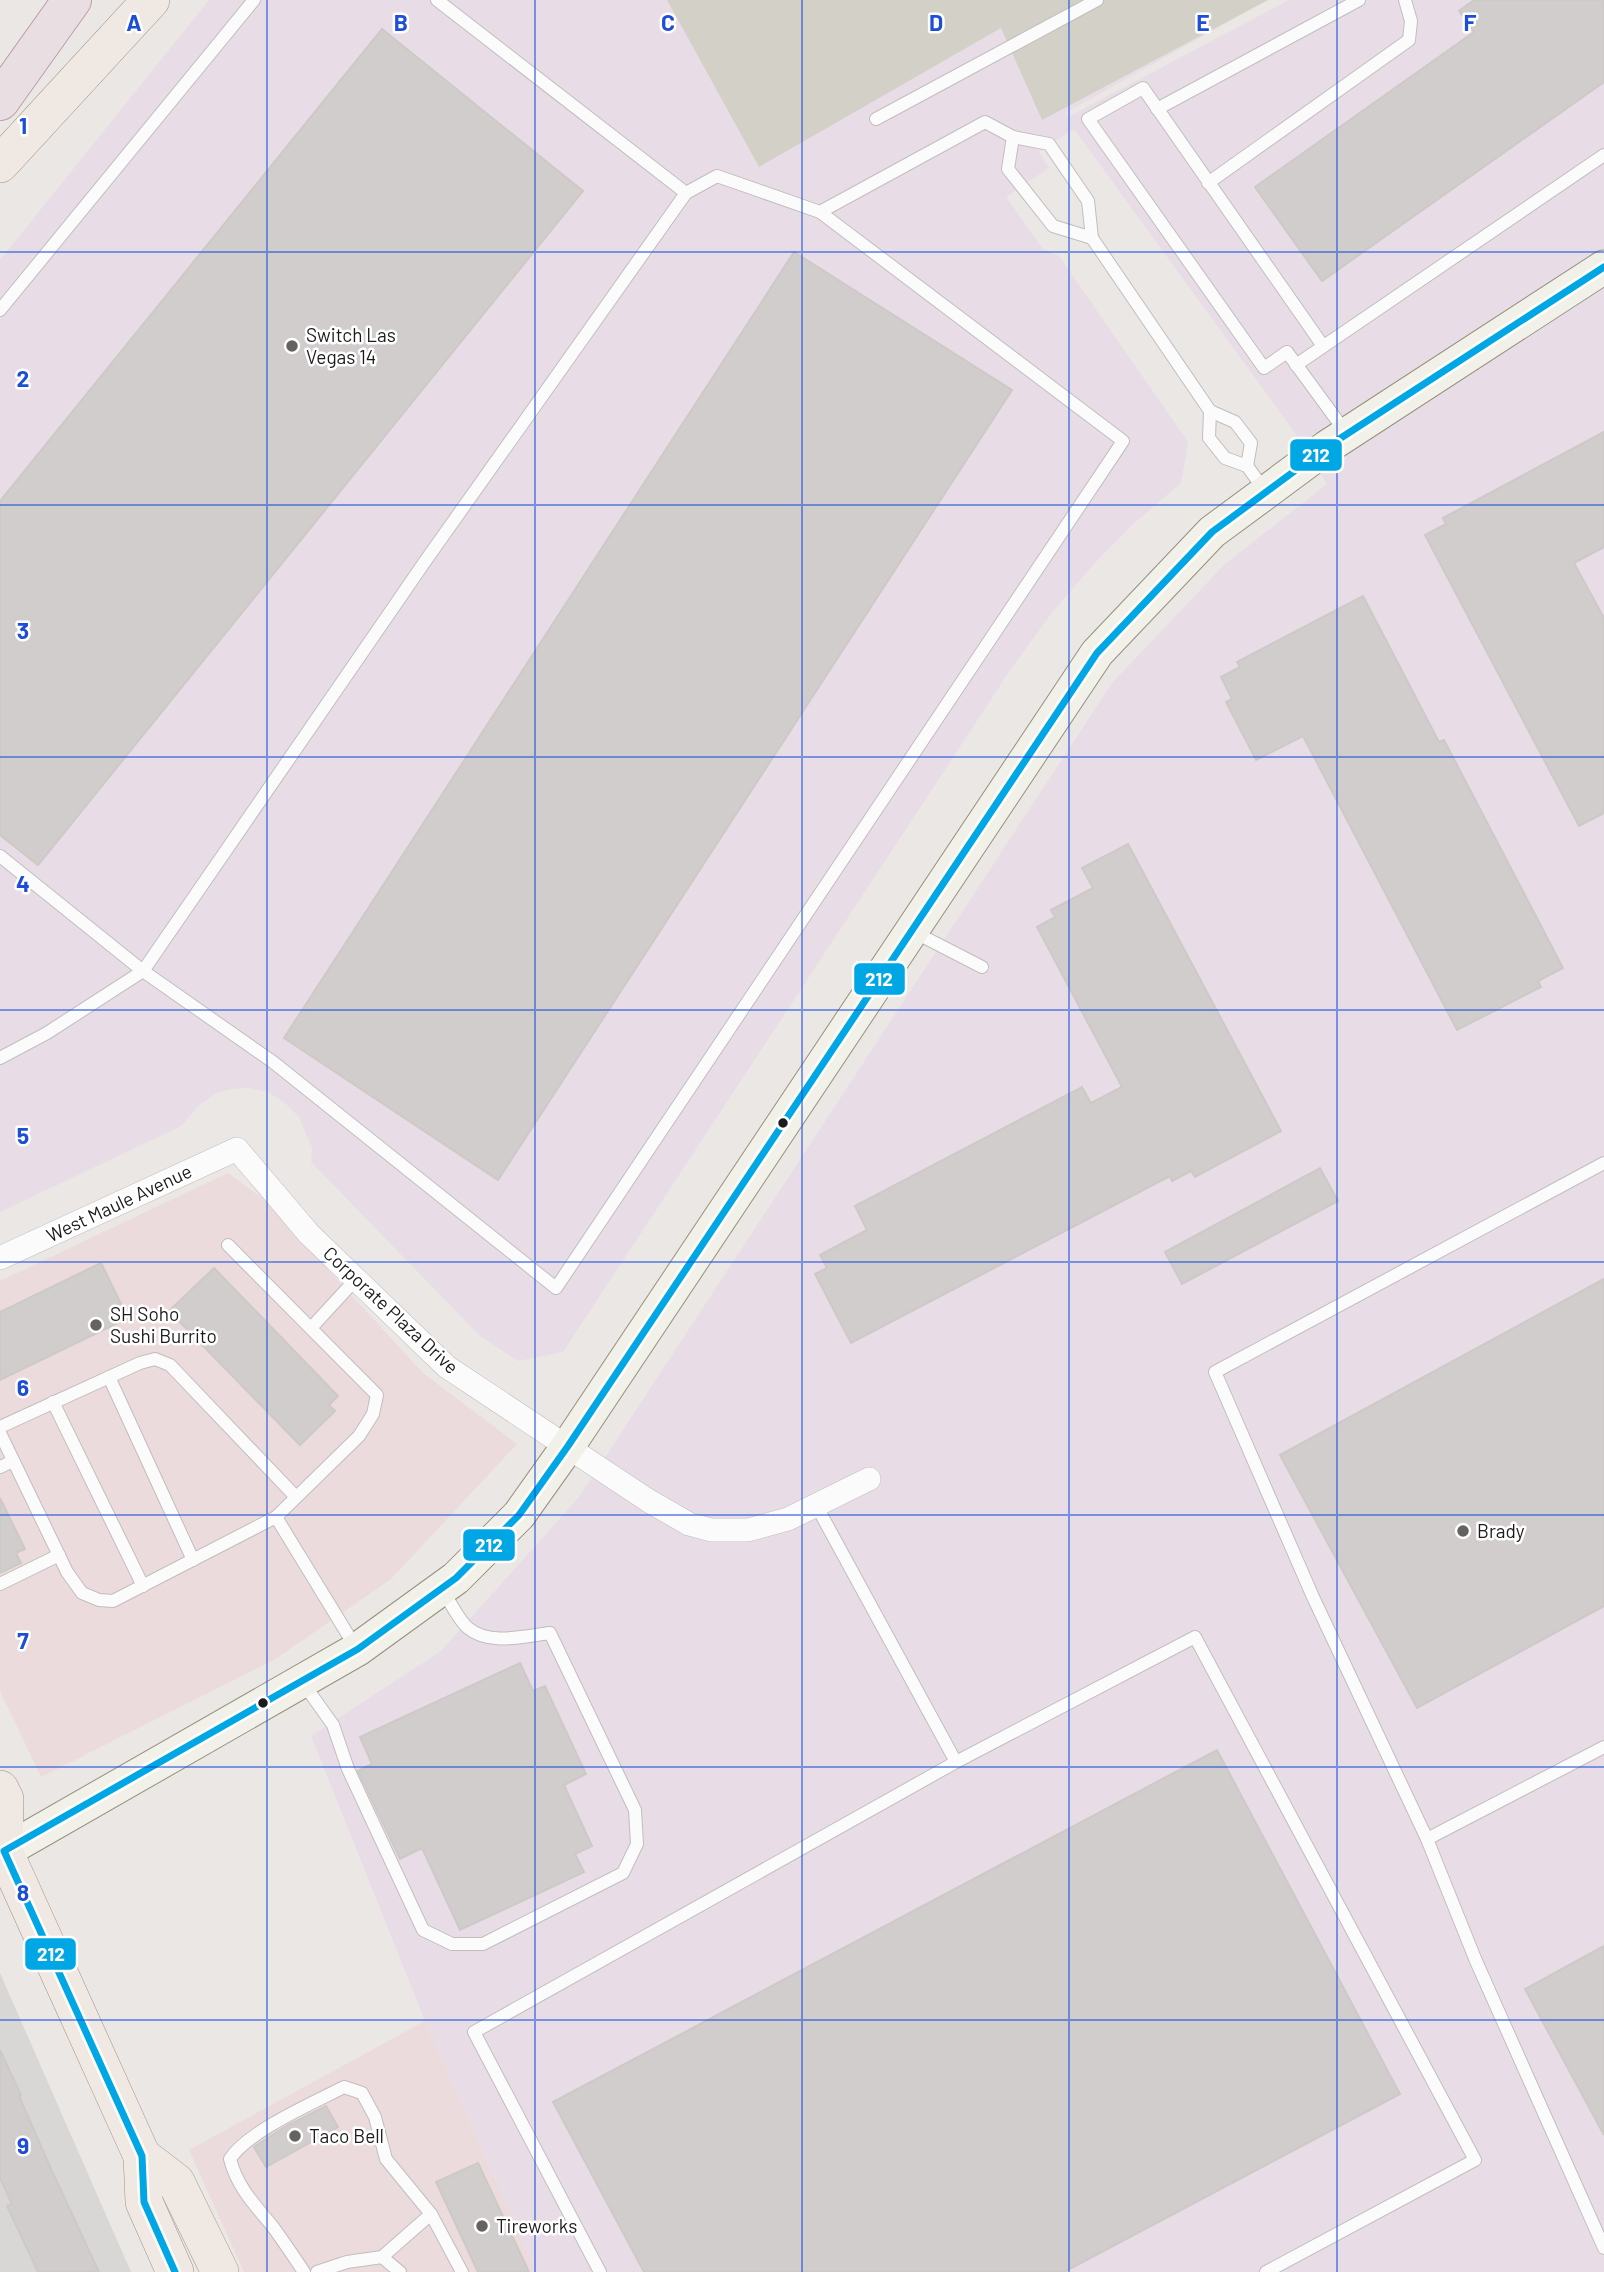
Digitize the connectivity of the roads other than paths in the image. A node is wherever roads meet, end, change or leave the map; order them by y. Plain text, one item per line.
1 (72, 0) edge
2 (151, 0) edge
3 (254, 0) edge
4 (437, 0) edge
5 (1097, 0) edge
6 (1359, 0) edge
7 (1405, 0) edge
8 (0, 101) edge
9 (1157, 108) junction
10 (876, 119) dead end
11 (1013, 137) junction
12 (1604, 155) edge
13 (0, 164) edge
14 (1208, 183) junction
15 (686, 193) junction
16 (820, 212) junction
17 (1092, 238) junction
18 (1604, 267) edge
19 (0, 310) edge
20 (1322, 346) junction
21 (1296, 365) junction
22 (1210, 411) junction
23 (1347, 434) junction
24 (1247, 466) junction
25 (1266, 493) junction
26 (0, 856) edge
27 (912, 931) junction
28 (982, 967) dead end
29 (143, 971) junction
30 (0, 1058) edge
31 (237, 1149) joint
32 (1603, 1167) edge
33 (228, 1245) dead end
34 (0, 1258) edge
35 (356, 1279) junction
36 (311, 1328) junction
37 (108, 1377) junction
38 (53, 1402) junction
39 (0, 1427) edge
40 (0, 1433) edge
41 (568, 1447) junction
42 (13, 1461) junction
43 (0, 1467) edge
44 (869, 1479) dead end
45 (296, 1497) junction
46 (816, 1505) junction
47 (276, 1517) junction
48 (59, 1555) junction
49 (193, 1560) junction
50 (0, 1584) edge
51 (143, 1586) junction
52 (442, 1588) junction
53 (358, 1649) junction
54 (303, 1683) junction
55 (1604, 1747) edge
56 (956, 1762) junction
57 (0, 1789) edge
58 (1427, 1839) junction
59 (1, 1851) edge
60 (142, 2156) junction
61 (431, 2214) junction
62 (1604, 2248) edge
63 (382, 2257) junction
64 (174, 2272) edge
65 (220, 2272) edge
66 (304, 2272) edge
67 (317, 2272) edge
68 (400, 2272) edge
69 (462, 2272) edge
70 (600, 2272) edge
71 (1266, 2272) edge

1 - 8 highway
2 - 13 main road
3 - 19 lane
4 - 15 lane
5 - 10 lane
6 - 9 lane
7 - 14 lane
9 - 14 lane
9 - 21 lane
11 - 16 lane
11 - 17 lane
11 - 17 lane
12 - 20 lane
14 - 20 lane
15 - 16 lane
15 - 29 lane
16 - 29 lane
17 - 22 lane
18 - 23 main road
20 - 21 lane
21 - 23 lane
22 - 24 lane
22 - 24 lane
23 - 25 main road
24 - 25 lane
25 - 27 main road
26 - 29 lane
27 - 28 lane
27 - 41 main road
29 - 30 lane
31 - 34 street, West Maule Avenue
31 - 35 street, Corporate Plaza Drive
32 - 58 lane
33 - 36 lane
35 - 36 lane
35 - 41 street, Corporate Plaza Drive
36 - 45 lane
37 - 38 lane
37 - 45 lane
37 - 49 lane
38 - 39 lane
38 - 51 lane
40 - 42 lane
41 - 46 street, Corporate Plaza Drive
41 - 52 main road
42 - 43 lane
42 - 48 lane
44 - 46 street, Corporate Plaza Drive
45 - 47 lane
46 - 56 lane
47 - 49 lane
47 - 53 lane
48 - 50 lane
48 - 51 lane
49 - 51 lane
52 - 53 main road
52 - 54 lane
53 - 54 main road
54 - 59 main road
55 - 58 lane
56 - 70 lane
56 - 71 lane
57 - 59 main road
58 - 62 lane
59 - 60 main road
60 - 64 main road
60 - 65 main road
61 - 63 lane
61 - 66 lane
61 - 69 lane
63 - 67 lane
63 - 68 lane

